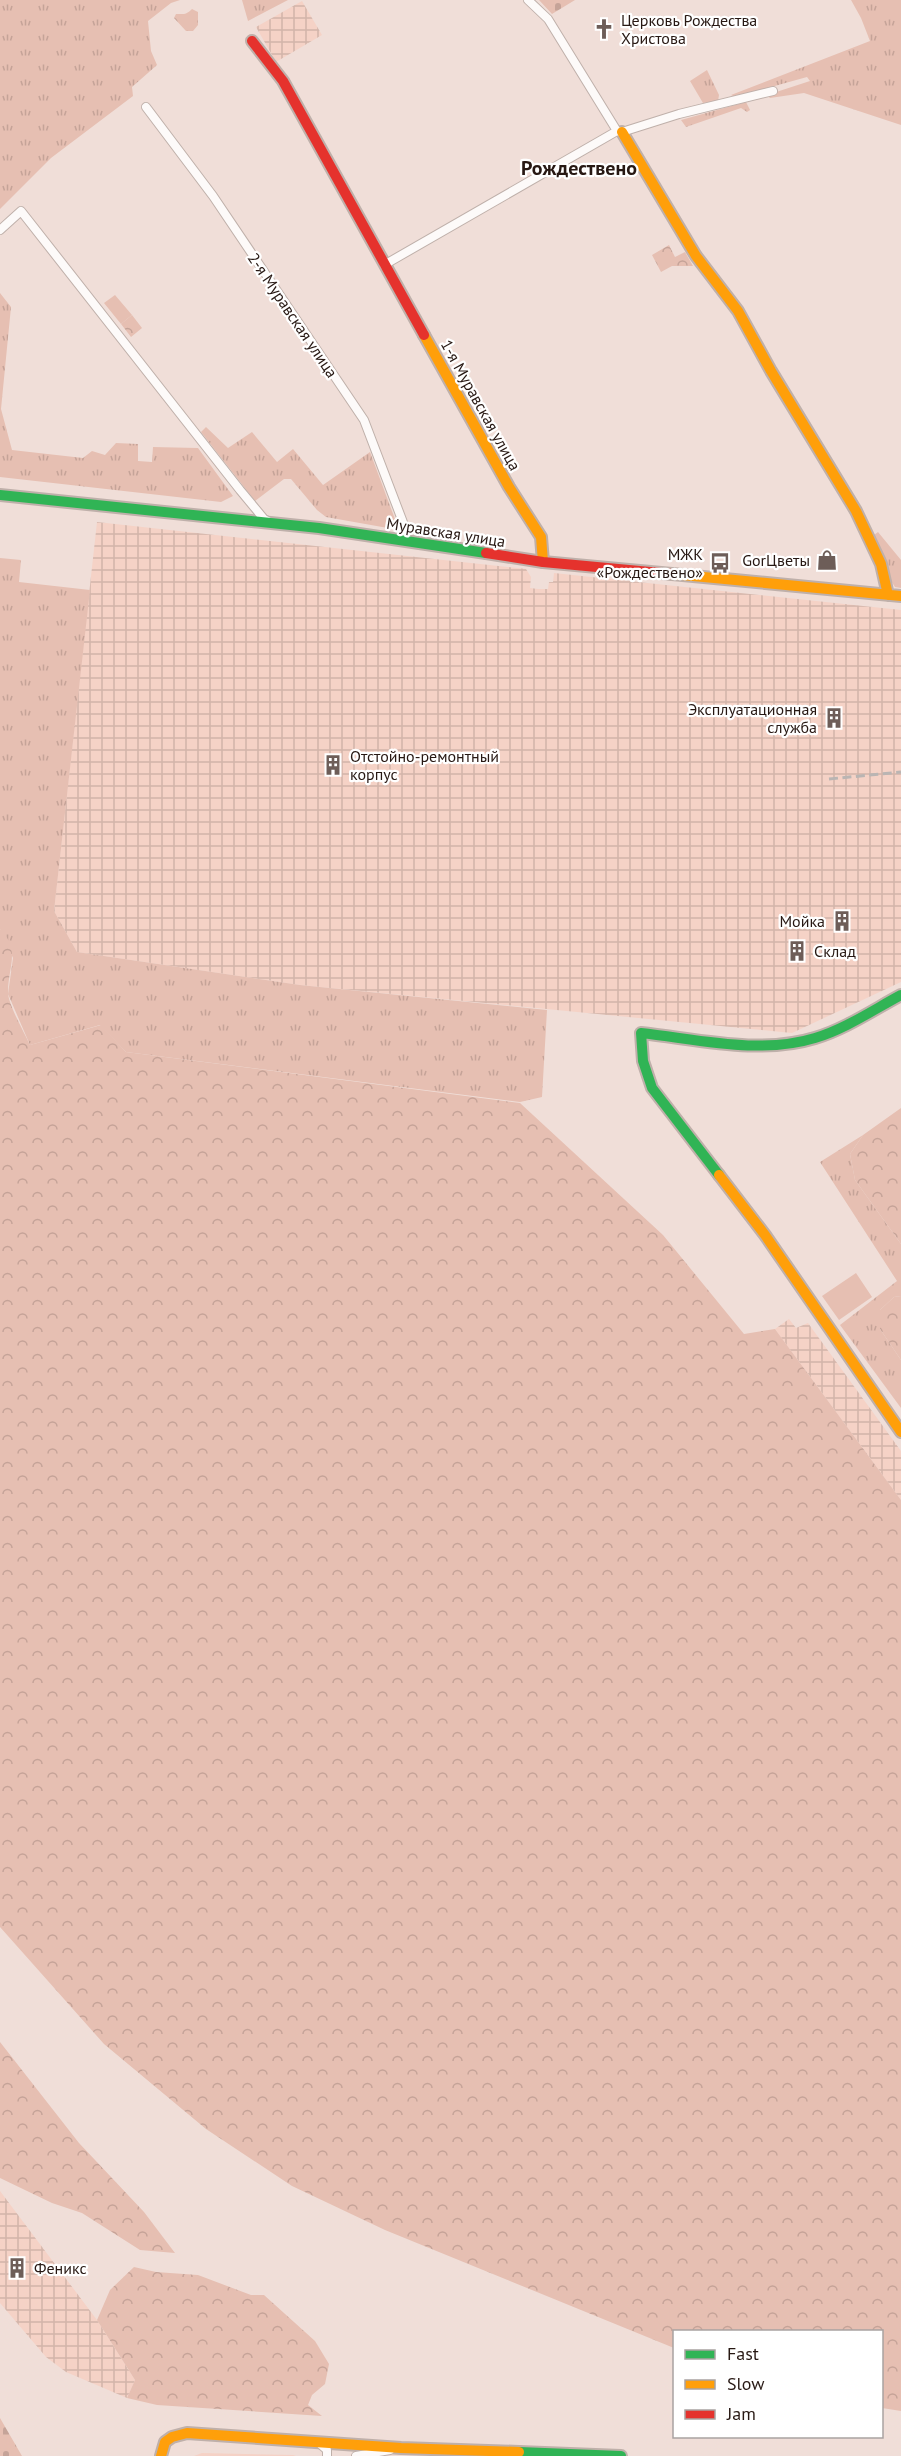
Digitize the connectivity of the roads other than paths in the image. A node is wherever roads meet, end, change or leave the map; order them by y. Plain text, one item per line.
1 (528, 0) edge
2 (252, 41) dead end
3 (773, 91) dead end
4 (146, 107) dead end
5 (620, 132) junction
6 (0, 230) edge
7 (384, 265) junction
8 (0, 495) edge
9 (273, 524) junction
10 (407, 540) junction
11 (543, 562) junction
12 (888, 595) junction
13 (901, 596) edge
14 (901, 995) edge
15 (901, 1432) edge
16 (316, 2442) junction
17 (401, 2448) junction
18 (161, 2456) edge
19 (327, 2456) edge
20 (356, 2456) edge
21 (621, 2456) edge

1 - 5 street
2 - 7 street, 1-я Муравская улица
3 - 5 street
4 - 10 street, 2-я Муравская улица
5 - 7 street
5 - 12 street
6 - 9 street
7 - 11 street, 1-я Муравская улица
8 - 9 street, Муравская улица
9 - 10 street, Муравская улица
10 - 11 street, Муравская улица
11 - 12 street, Муравская улица
12 - 13 street, Муравская улица
14 - 15 street
16 - 17 street
16 - 18 street
16 - 19 street
17 - 20 street
17 - 21 street

